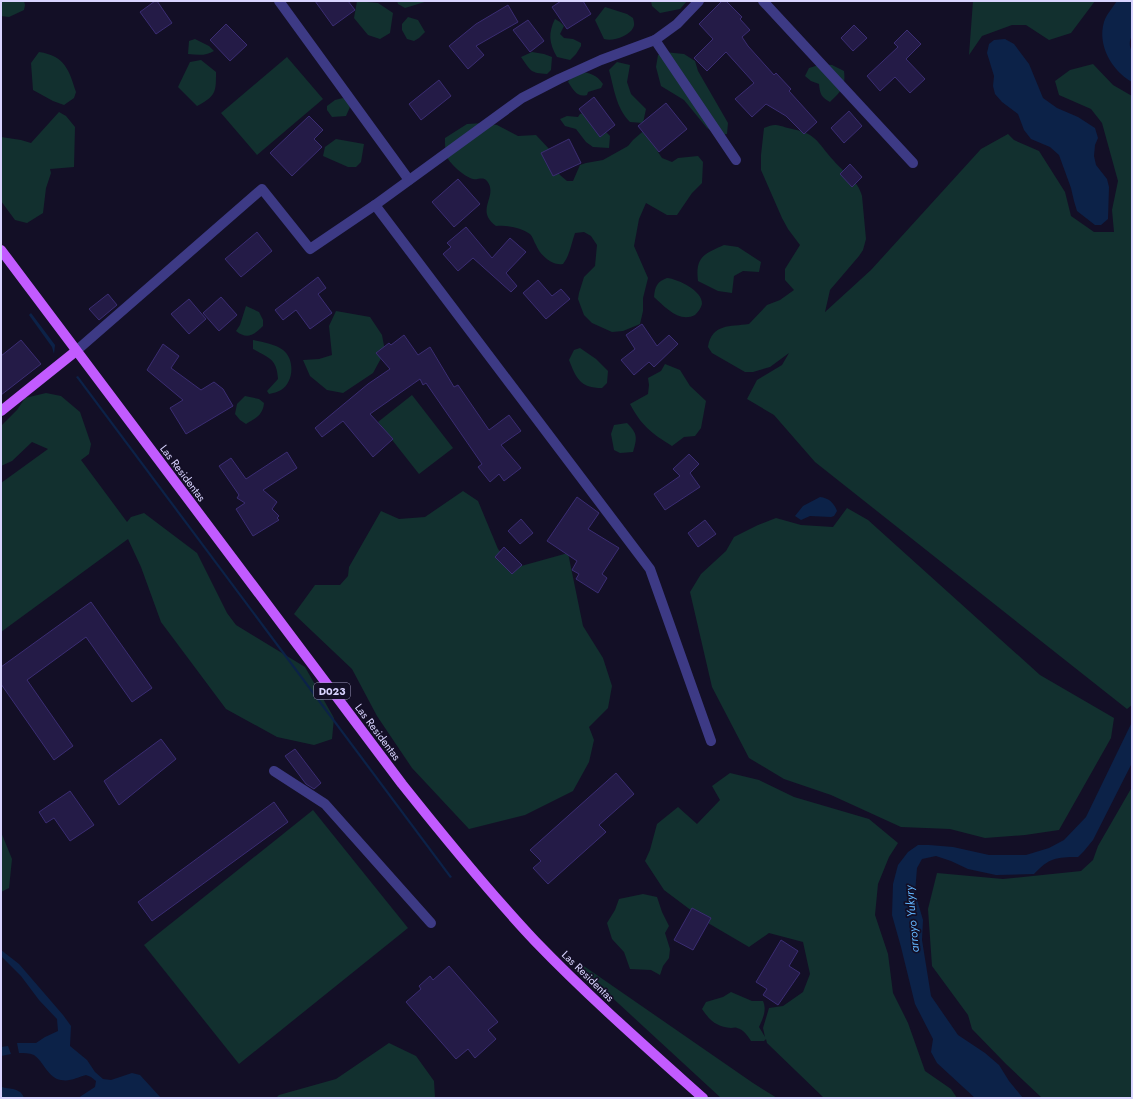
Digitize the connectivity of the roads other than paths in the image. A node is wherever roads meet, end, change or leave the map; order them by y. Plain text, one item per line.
1 (279, 1) edge
2 (699, 1) edge
3 (763, 1) edge
4 (655, 40) junction
5 (736, 160) dead end
6 (913, 163) dead end
7 (409, 180) junction
8 (375, 205) junction
9 (1, 250) edge
10 (76, 351) junction
11 (1, 411) edge
12 (711, 741) dead end
13 (274, 771) dead end
14 (431, 923) dead end
15 (703, 1098) edge

1 - 7 street
2 - 4 street
3 - 6 street
4 - 5 street
4 - 7 street
7 - 8 street
8 - 10 street
8 - 12 street
9 - 10 main road, Las Residentas / D023
10 - 11 main road
10 - 15 main road, Las Residentas / D023
13 - 14 street

